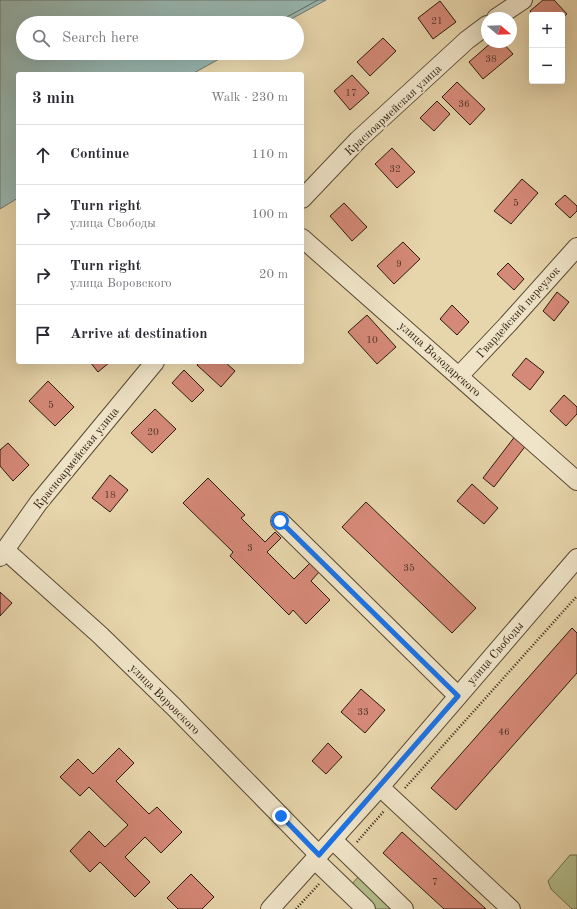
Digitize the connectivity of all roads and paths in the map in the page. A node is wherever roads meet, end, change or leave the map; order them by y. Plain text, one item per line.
1 (523, 0) edge
2 (505, 12) edge
3 (481, 30) edge
4 (304, 197) edge
5 (304, 240) edge
6 (577, 247) edge
7 (153, 364) edge
8 (458, 376) junction
9 (577, 481) edge
10 (280, 521) dead end
11 (2, 553) edge
12 (575, 566) edge
13 (577, 596) edge
14 (458, 696) junction
15 (380, 787) junction
16 (394, 800) junction
17 (333, 840) junction
18 (352, 846) dead end
19 (317, 857) junction
20 (323, 879) dead end
21 (270, 909) edge
22 (296, 909) edge
23 (366, 909) edge
24 (404, 909) edge
25 (511, 909) edge

1 - 2 street
3 - 4 street, Красноармейская улица
5 - 8 street, улица Володарского
6 - 8 street, Гвардейский переулок
7 - 11 street, Красноармейская улица
8 - 9 street, улица Володарского
10 - 14 street
11 - 19 street, улица Воровского
12 - 14 street, улица Свободы
13 - 16 path
14 - 15 street, улица Свободы
15 - 16 street
15 - 17 street, улица Свободы
16 - 18 path
16 - 25 street
17 - 19 street, улица Свободы
17 - 24 street
19 - 21 street, улица Свободы
19 - 23 street, улица Воровского
20 - 22 path

